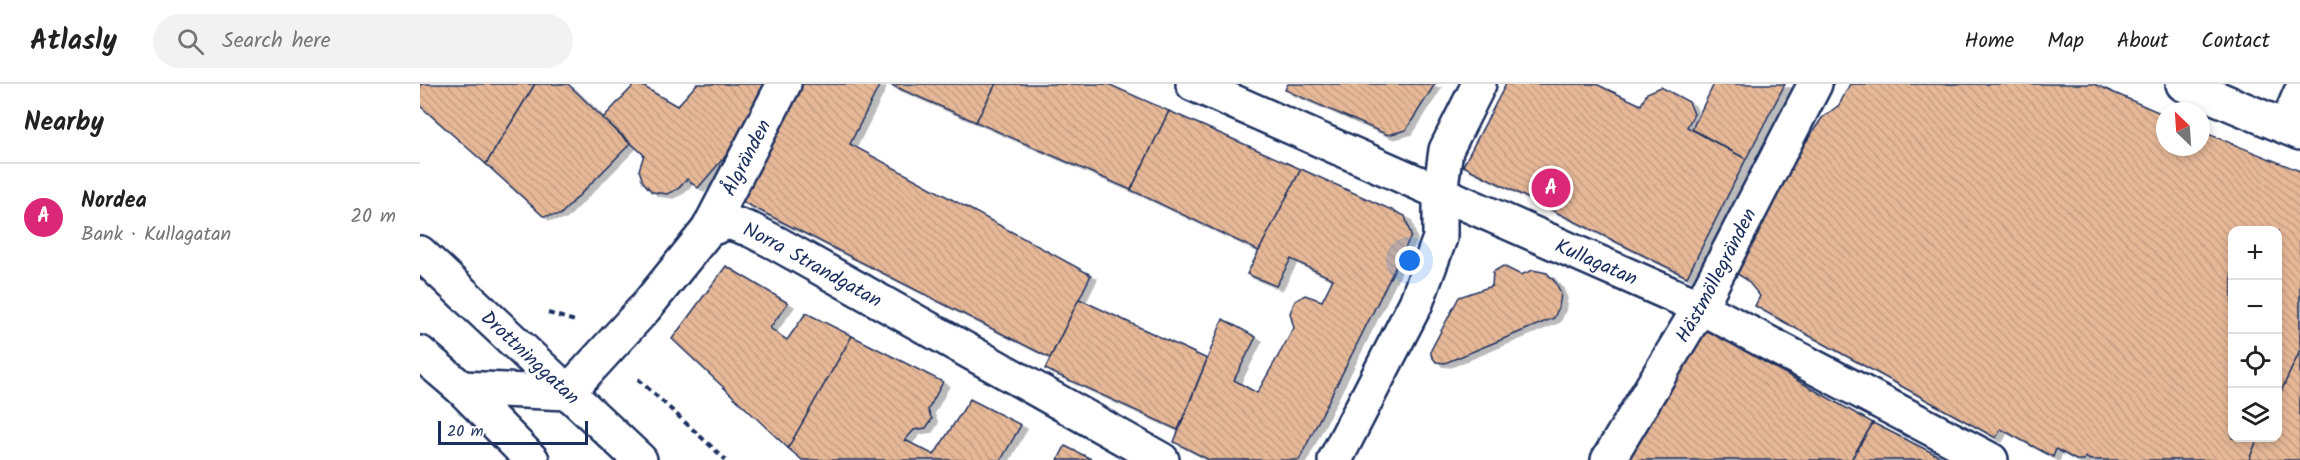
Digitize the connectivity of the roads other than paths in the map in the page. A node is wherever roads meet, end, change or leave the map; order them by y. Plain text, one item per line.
1 (784, 84) edge
2 (1193, 84) edge
3 (1479, 84) edge
4 (1815, 84) edge
5 (2182, 84) edge
6 (2300, 94) edge
7 (2293, 130) edge
8 (1440, 193) junction
9 (708, 230) junction
10 (420, 254) edge
11 (1700, 307) junction
12 (420, 353) edge
13 (461, 388) junction
14 (567, 393) junction
15 (532, 460) edge
16 (640, 460) edge
17 (1162, 460) edge
18 (1335, 460) edge
19 (1608, 460) edge
20 (1991, 460) edge

1 - 9 street, Ålgränden
2 - 8 street, Kullagatan
3 - 8 street
4 - 11 street, Hästmöllegränden
5 - 7 street
6 - 7 street
8 - 11 street, Kullagatan
8 - 18 street
9 - 14 street
9 - 17 street, Norra Strandgatan
10 - 14 street, Drottninggatan
11 - 19 street, Hästmöllegränden
11 - 20 street, Kullagatan
12 - 13 street
13 - 14 street
13 - 15 street
14 - 16 street, Drottninggatan

